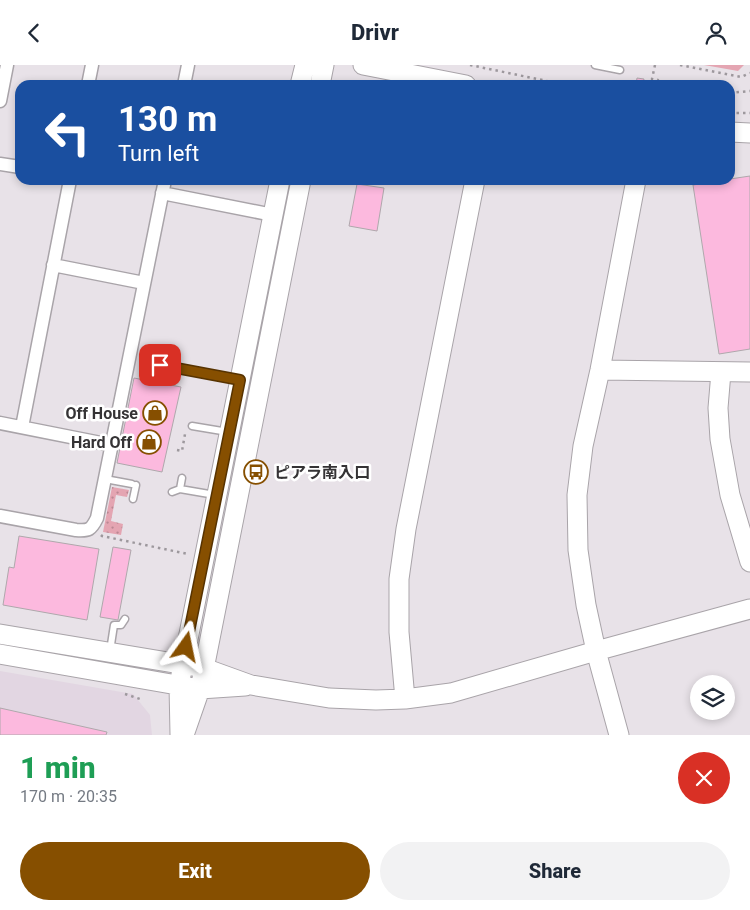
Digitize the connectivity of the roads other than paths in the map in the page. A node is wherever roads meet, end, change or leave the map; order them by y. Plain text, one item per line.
1 (92, 65) edge
2 (188, 65) edge
3 (305, 65) edge
4 (324, 65) edge
5 (363, 65) edge
6 (594, 65) edge
7 (620, 70) dead end
8 (4, 71) edge
9 (89, 80) edge
10 (185, 80) edge
11 (301, 80) edge
12 (321, 80) edge
13 (446, 80) edge
14 (0, 101) edge
15 (735, 132) edge
16 (750, 133) edge
17 (0, 164) edge
18 (15, 166) edge
19 (69, 185) edge
20 (164, 185) edge
21 (279, 185) edge
22 (300, 185) edge
23 (475, 185) edge
24 (635, 185) edge
25 (162, 193) junction
26 (273, 215) junction
27 (53, 265) junction
28 (144, 283) junction
29 (160, 365) dead end
30 (600, 370) junction
31 (721, 372) junction
32 (750, 372) edge
33 (240, 380) junction
34 (0, 423) edge
35 (192, 426) dead end
36 (22, 427) junction
37 (230, 433) junction
38 (111, 445) junction
39 (182, 478) dead end
40 (105, 479) junction
41 (180, 489) junction
42 (172, 492) dead end
43 (217, 496) junction
44 (133, 499) dead end
45 (0, 516) edge
46 (750, 562) edge
47 (750, 609) edge
48 (125, 619) dead end
49 (0, 634) edge
50 (596, 651) junction
51 (110, 652) junction
52 (0, 654) edge
53 (183, 664) junction
54 (204, 668) junction
55 (251, 685) junction
56 (179, 686) junction
57 (200, 689) junction
58 (405, 699) junction
59 (182, 735) edge
60 (619, 735) edge

1 - 9 street
2 - 10 street
3 - 11 street
4 - 12 street
5 - 13 street
6 - 7 lane
8 - 14 street
15 - 16 street
17 - 18 street
19 - 27 street
20 - 25 street
21 - 26 street
22 - 54 street
23 - 58 street
24 - 30 street
25 - 26 street
25 - 28 street
26 - 33 street
27 - 28 street
27 - 36 street
28 - 38 street
29 - 33 lane
30 - 31 street
30 - 50 street
31 - 32 street
31 - 46 street
33 - 37 street
34 - 36 street
35 - 37 lane
36 - 38 street
37 - 43 street
38 - 40 street
39 - 41 lane
40 - 44 lane
40 - 45 street
41 - 42 lane
41 - 43 lane
43 - 53 street
47 - 50 street
48 - 51 lane
49 - 51 street
50 - 58 street
50 - 60 street
51 - 53 street
52 - 56 street
53 - 54 street
53 - 56 street
54 - 55 street
54 - 57 street
55 - 57 street
55 - 58 street
56 - 57 street
56 - 59 street
57 - 59 street

